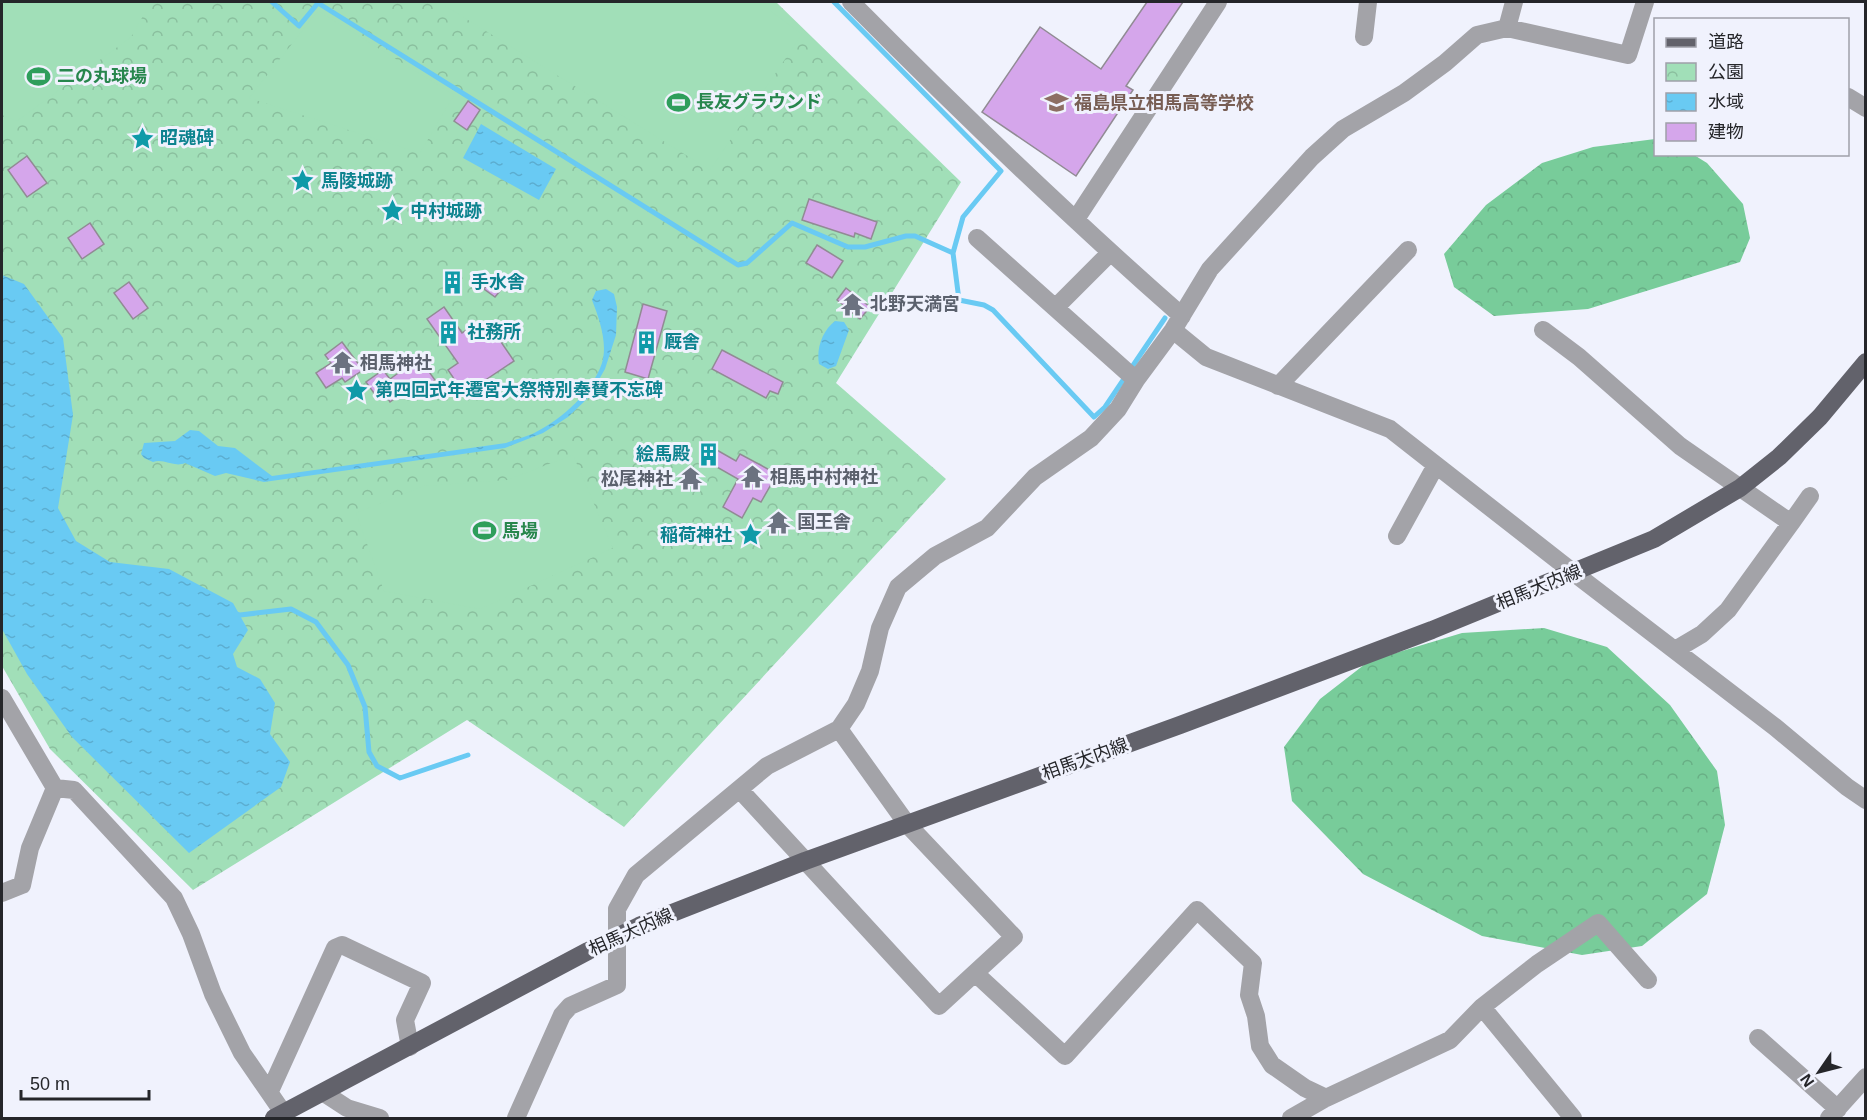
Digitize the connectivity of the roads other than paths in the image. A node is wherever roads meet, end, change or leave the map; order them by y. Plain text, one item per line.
1 (851, 2) edge
2 (1218, 2) edge
3 (1368, 2) edge
4 (1514, 2) edge
5 (1645, 2) edge
6 (1507, 28) junction
7 (1364, 37) dead end
8 (1849, 98) edge
9 (1866, 108) edge
10 (1076, 219) junction
11 (977, 238) dead end
12 (1407, 250) dead end
13 (1110, 253) junction
14 (1056, 307) junction
15 (1178, 323) junction
16 (1543, 330) dead end
17 (1866, 362) edge
18 (1136, 381) junction
19 (1278, 386) junction
20 (1436, 465) junction
21 (1740, 488) junction
22 (1810, 496) dead end
23 (1791, 523) junction
24 (1397, 536) dead end
25 (1574, 573) junction
26 (1675, 650) junction
27 (2, 698) edge
28 (839, 729) junction
29 (55, 788) junction
30 (741, 790) junction
31 (1866, 800) edge
32 (908, 824) junction
33 (805, 861) junction
34 (2, 893) edge
35 (975, 973) junction
36 (1648, 980) dead end
37 (1482, 1007) junction
38 (1758, 1038) dead end
39 (410, 1047) junction
40 (1866, 1077) edge
41 (270, 1091) junction
42 (324, 1093) junction
43 (1326, 1098) junction
44 (1833, 1114) edge
45 (279, 1116) edge
46 (380, 1119) edge
47 (516, 1119) edge
48 (1292, 1119) edge
49 (1573, 1119) edge

1 - 10 street
2 - 10 street
3 - 7 street
4 - 6 street
5 - 6 street
6 - 15 street
8 - 9 street
10 - 13 street
11 - 14 street
12 - 19 street
13 - 14 street
13 - 15 street
14 - 18 street
15 - 18 street
15 - 19 street
16 - 21 street
17 - 21 main road, 相馬大内線
18 - 28 street
19 - 20 street
20 - 24 street
20 - 25 street
21 - 23 street
21 - 25 main road, 相馬大内線
22 - 23 street
23 - 26 street
25 - 26 street
25 - 32 main road, 相馬大内線
26 - 31 street
27 - 29 street
28 - 30 street
28 - 32 street
29 - 34 street
29 - 41 street
30 - 33 street
30 - 47 street
32 - 33 main road, 相馬大内線
32 - 35 street
33 - 35 street
33 - 39 main road, 相馬大内線
35 - 43 street
36 - 37 street
37 - 43 street
37 - 49 street
38 - 44 street
39 - 41 street
39 - 42 main road, 相馬大内線
40 - 44 street
41 - 45 street
42 - 45 main road, 相馬大内線
42 - 46 street
43 - 48 street

